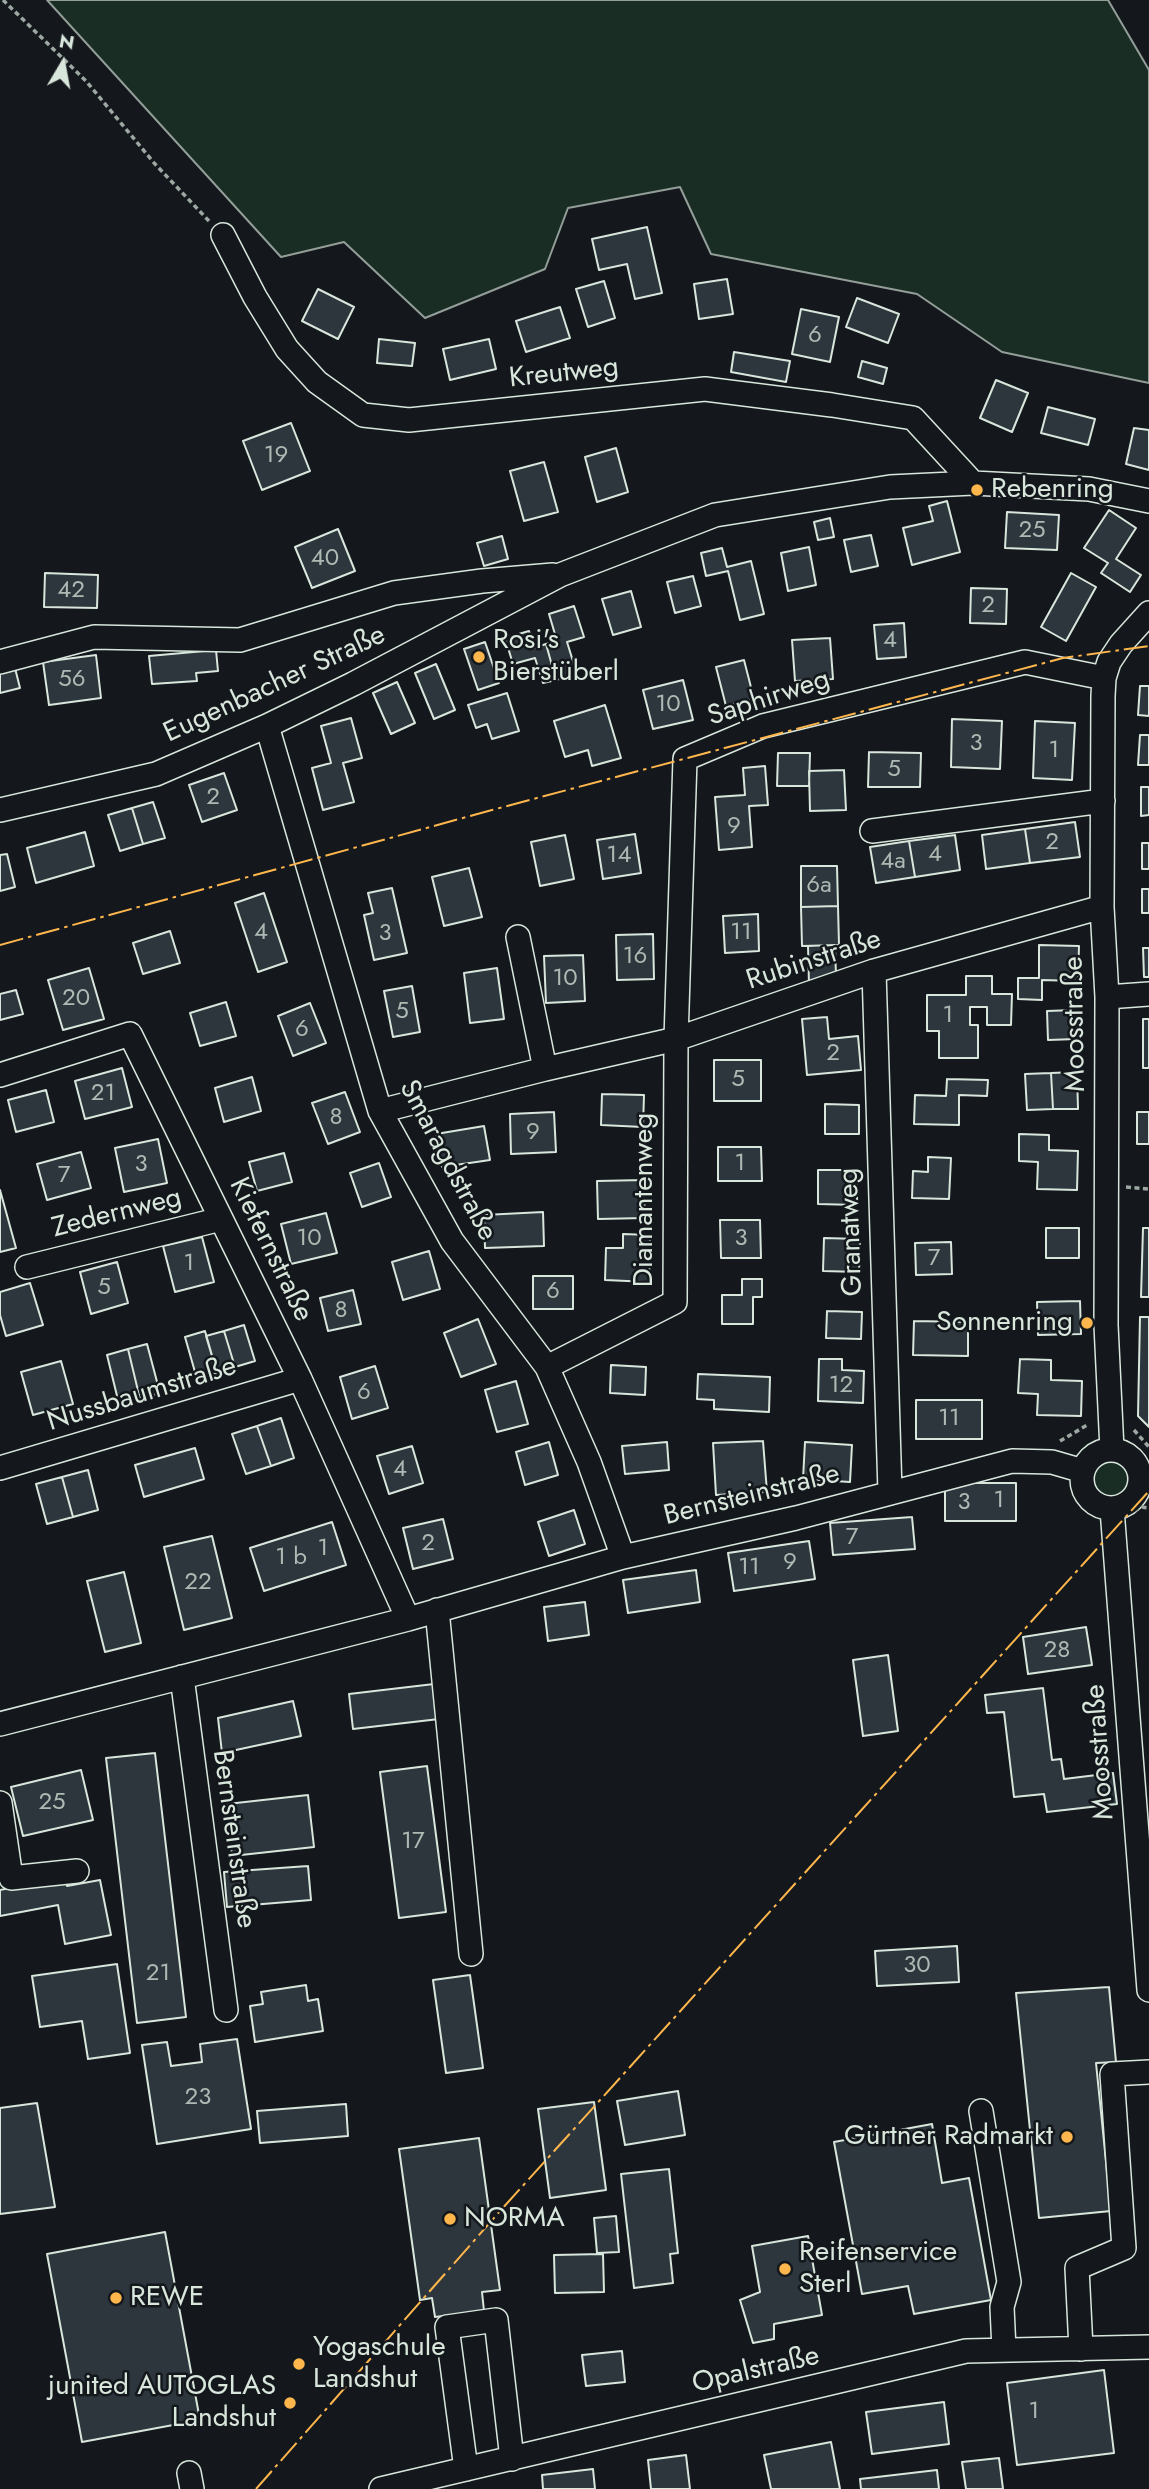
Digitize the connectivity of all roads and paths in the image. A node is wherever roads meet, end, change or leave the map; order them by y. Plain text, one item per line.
1 (3, 0) edge
2 (223, 235) joint
3 (973, 483) junction
4 (1149, 501) edge
5 (560, 575) junction
6 (1149, 613) edge
7 (0, 662) edge
8 (1104, 678) junction
9 (267, 726) junction
10 (1102, 801) junction
11 (0, 810) edge
12 (872, 831) dead end
13 (1102, 907) junction
14 (517, 937) dead end
15 (874, 971) junction
16 (1149, 994) edge
17 (1107, 997) junction
18 (676, 1039) junction
19 (545, 1069) junction
20 (0, 1075) edge
21 (380, 1111) junction
22 (221, 1219) junction
23 (27, 1267) dead end
24 (547, 1367) junction
25 (300, 1379) junction
26 (1096, 1418) dead end
27 (1112, 1450) junction
28 (1052, 1462) junction
29 (0, 1468) edge
30 (1083, 1471) junction
31 (1144, 1491) edge
32 (891, 1492) junction
33 (1112, 1509) junction
34 (623, 1557) junction
35 (437, 1610) junction
36 (408, 1619) junction
37 (182, 1676) junction
38 (0, 1724) edge
39 (0, 1803) edge
40 (76, 1871) dead end
41 (471, 1954) dead end
42 (1149, 1990) edge
43 (226, 2010) dead end
44 (1149, 2072) edge
45 (981, 2111) dead end
46 (1149, 2347) edge
47 (1081, 2349) junction
48 (1004, 2350) junction
49 (512, 2459) junction
50 (466, 2469) junction
51 (381, 2489) edge

1 - 2 path
2 - 3 street, Kreutweg
3 - 4 street, Eugenbacher Straße
3 - 5 street, Eugenbacher Straße
5 - 7 street, Eugenbacher Straße
5 - 9 street, Eugenbacher Straße
6 - 8 street, Moosstraße
8 - 10 street, Moosstraße
8 - 18 street, Saphirweg
9 - 11 street, Eugenbacher Straße
9 - 21 street, Smaragdstraße
10 - 12 street
10 - 13 street, Moosstraße
13 - 15 street, Rubinstraße
13 - 17 street, Moosstraße
14 - 19 street
15 - 18 street, Rubinstraße
15 - 32 street, Granatweg
16 - 17 street
17 - 27 street, Moosstraße
18 - 19 street, Rubinstraße
18 - 24 street, Diamantenweg
19 - 21 street, Rubinstraße
20 - 22 street, Kiefernstraße
21 - 24 street, Smaragdstraße
22 - 23 street, Zedernweg
22 - 25 street, Kiefernstraße
24 - 34 street, Smaragdstraße
25 - 29 street, Nussbaumstraße
25 - 36 street, Kiefernstraße
26 - 28 path
27 - 30 street
27 - 31 street
28 - 30 street, Bernsteinstraße
28 - 32 street, Bernsteinstraße
30 - 33 street
31 - 33 street
32 - 34 street, Bernsteinstraße
33 - 42 street, Moosstraße
34 - 35 street, Bernsteinstraße
35 - 36 street, Bernsteinstraße
35 - 41 street
36 - 37 street, Bernsteinstraße
37 - 38 street, Bernsteinstraße
37 - 43 street, Bernsteinstraße
39 - 40 street
44 - 47 street
45 - 48 street
46 - 47 street, Opalstraße
47 - 48 street, Opalstraße
48 - 49 street, Opalstraße
49 - 50 street, Opalstraße
49 - 50 street
50 - 51 street, Opalstraße

